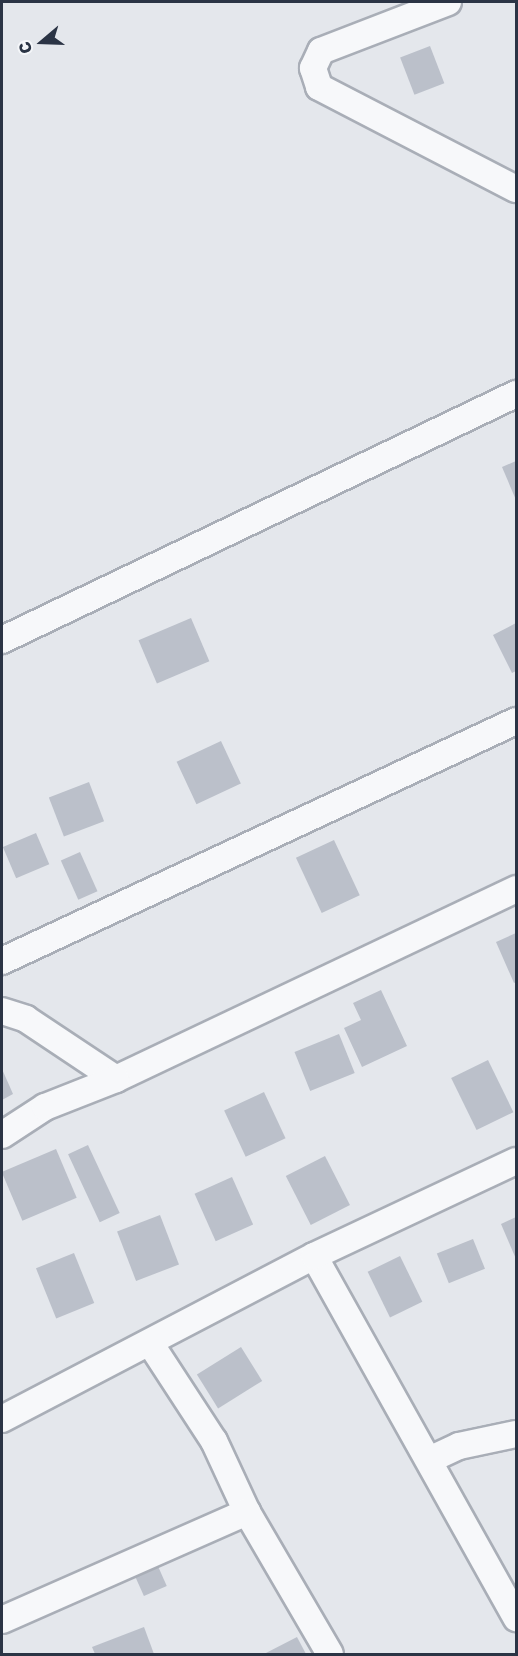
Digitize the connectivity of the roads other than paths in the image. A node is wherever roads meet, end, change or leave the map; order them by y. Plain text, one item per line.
1 (448, 2) edge
2 (516, 189) edge
3 (516, 394) edge
4 (2, 640) edge
5 (516, 721) edge
6 (516, 889) edge
7 (2, 961) edge
8 (2, 1011) edge
9 (116, 1078) junction
10 (2, 1135) edge
11 (516, 1161) edge
12 (314, 1256) junction
13 (150, 1343) junction
14 (2, 1419) edge
15 (516, 1434) edge
16 (429, 1460) junction
17 (247, 1512) junction
18 (516, 1618) edge
19 (2, 1620) edge
20 (330, 1654) edge

1 - 2 street
3 - 4 street
5 - 7 street
6 - 9 street
8 - 9 street
9 - 10 street
11 - 12 street
12 - 13 street
12 - 16 street
13 - 14 street
13 - 17 street
15 - 16 street
16 - 18 street
17 - 19 street
17 - 20 street

